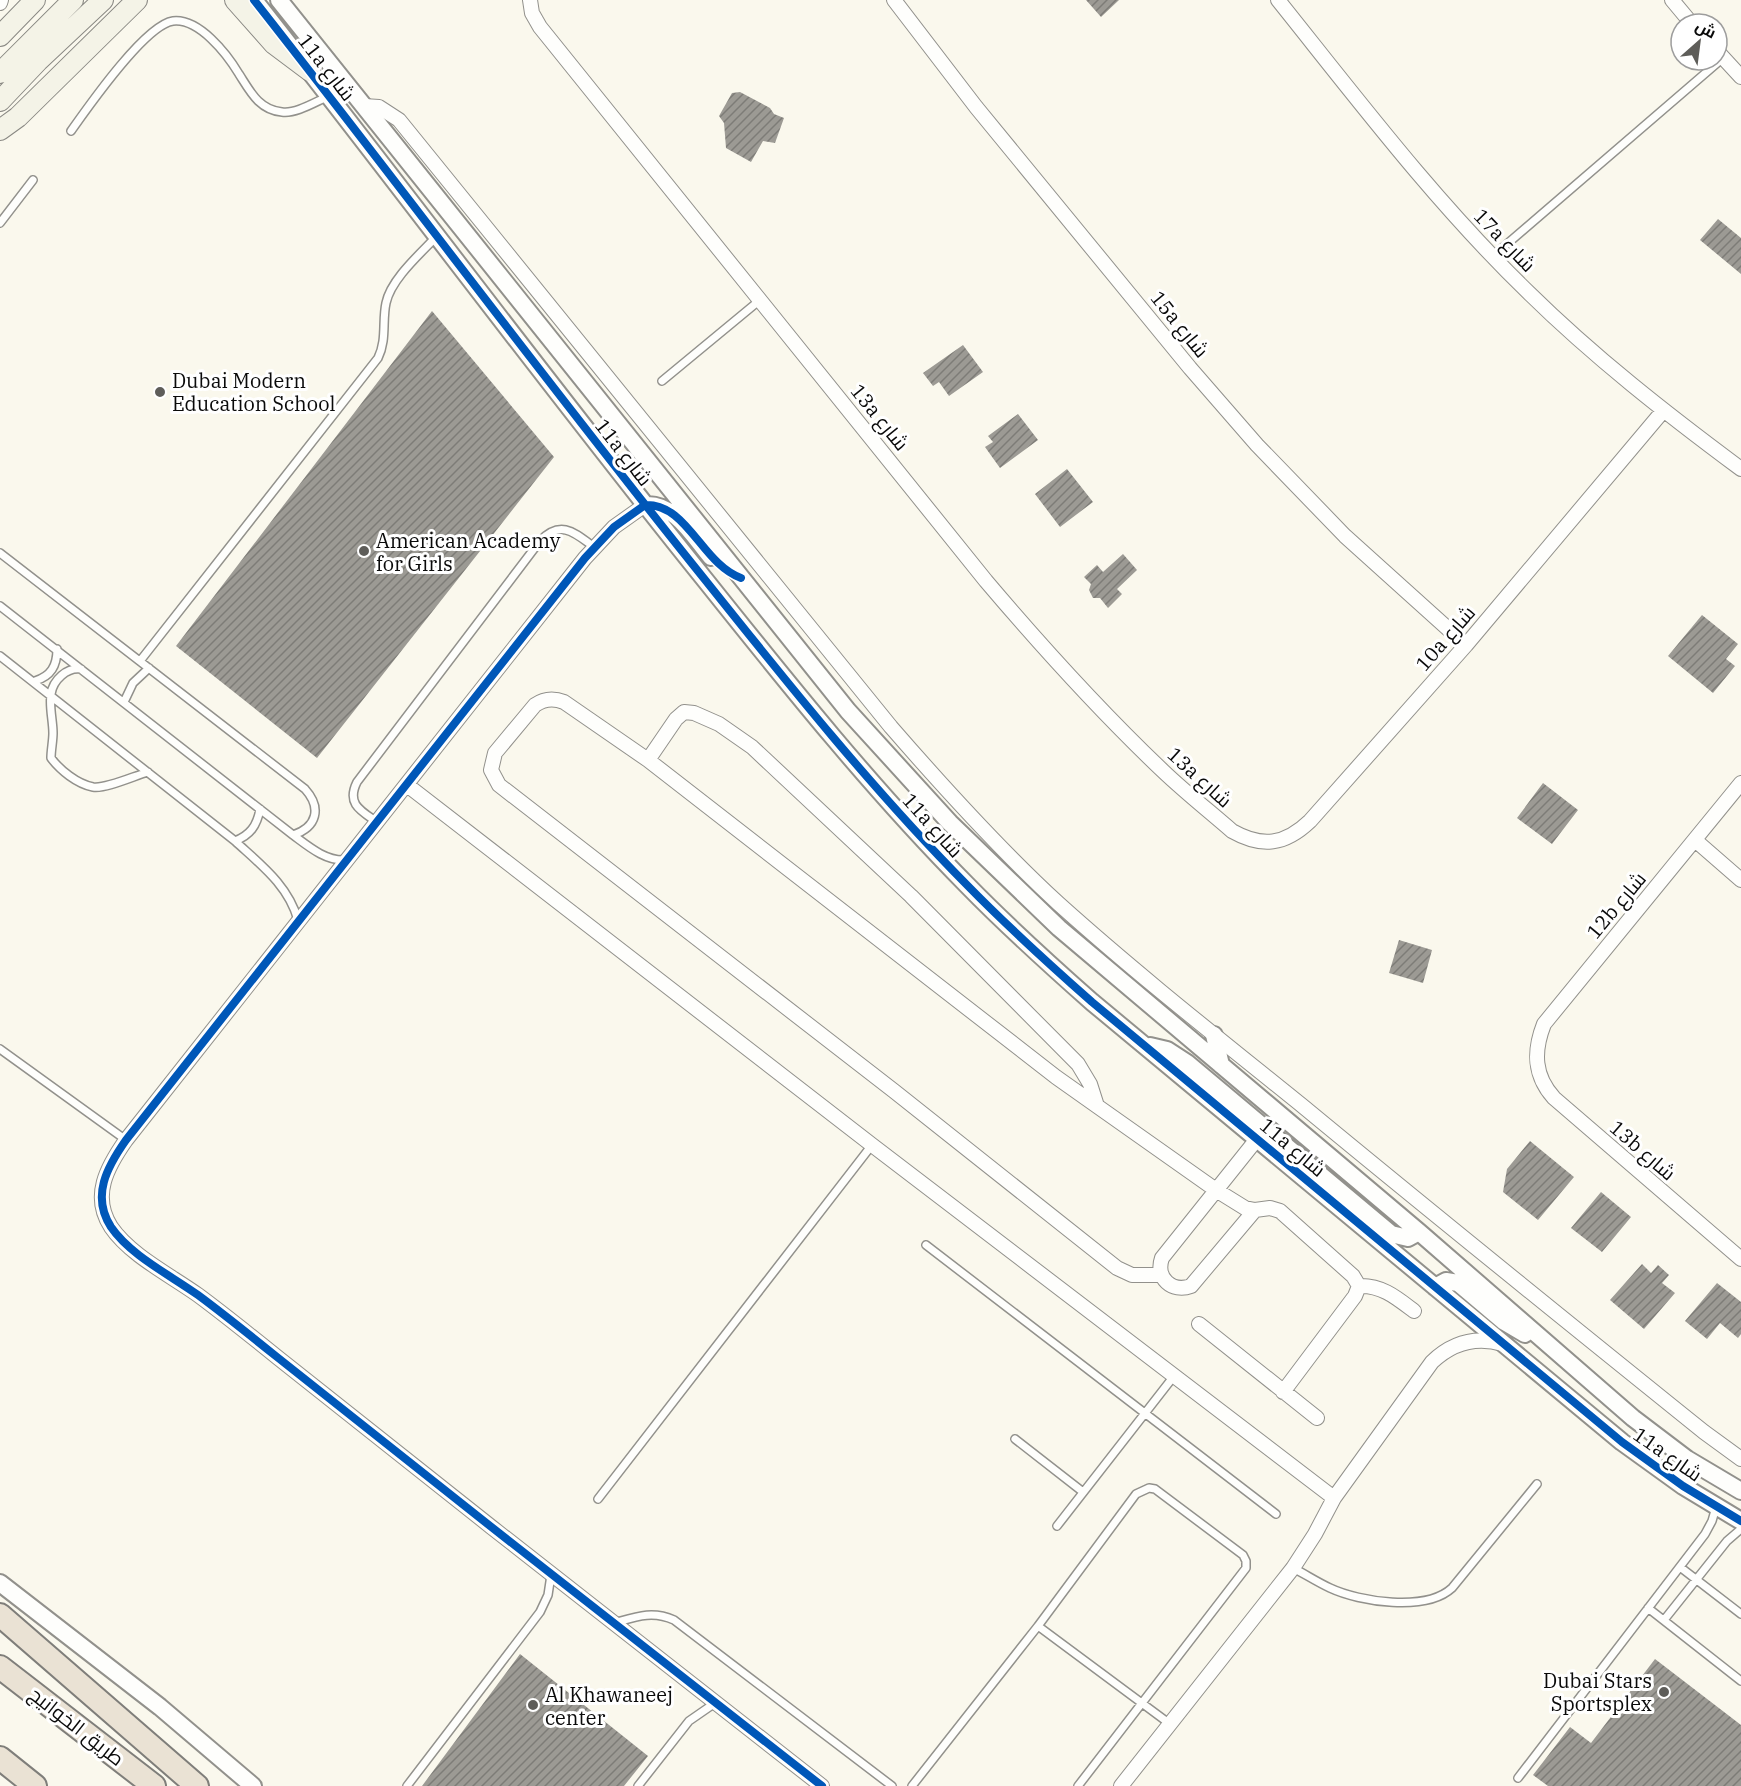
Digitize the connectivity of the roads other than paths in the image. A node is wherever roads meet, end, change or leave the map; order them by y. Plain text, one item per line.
1 (35, 0) edge
2 (73, 0) edge
3 (103, 0) edge
4 (137, 0) edge
5 (235, 0) edge
6 (254, 0) edge
7 (279, 0) edge
8 (530, 0) edge
9 (894, 0) edge
10 (1278, 0) edge
11 (1672, 0) edge
12 (1682, 12) edge
13 (0, 36) edge
14 (310, 71) junction
15 (1701, 72) edge
16 (0, 73) edge
17 (329, 96) junction
18 (0, 101) edge
19 (364, 106) junction
20 (0, 129) edge
21 (71, 131) dead end
22 (33, 180) dead end
23 (0, 223) edge
24 (437, 236) junction
25 (1493, 256) junction
26 (760, 300) junction
27 (662, 381) dead end
28 (1664, 411) junction
29 (1741, 469) edge
30 (645, 505) junction
31 (594, 547) junction
32 (0, 553) edge
33 (741, 578) junction
34 (0, 606) edge
35 (1466, 645) junction
36 (57, 649) junction
37 (0, 656) edge
38 (140, 661) junction
39 (149, 668) junction
40 (81, 669) junction
41 (34, 681) junction
42 (51, 694) junction
43 (124, 702) junction
44 (648, 760) junction
45 (148, 772) junction
46 (1741, 783) edge
47 (407, 785) junction
48 (260, 809) junction
49 (378, 823) junction
50 (1232, 831) joint
51 (293, 835) junction
52 (1695, 840) junction
53 (235, 842) junction
54 (348, 860) junction
55 (1741, 880) edge
56 (298, 923) junction
57 (1214, 1035) junction
58 (1144, 1045) junction
59 (0, 1049) edge
60 (1536, 1058) joint
61 (1221, 1065) junction
62 (1097, 1106) junction
63 (1257, 1139) junction
64 (126, 1140) junction
65 (872, 1145) junction
66 (1216, 1190) junction
67 (1255, 1210) junction
68 (1419, 1232) junction
69 (926, 1245) dead end
70 (1741, 1259) edge
71 (1161, 1275) junction
72 (1359, 1286) junction
73 (1435, 1287) junction
74 (1414, 1311) dead end
75 (1199, 1324) dead end
76 (1503, 1344) junction
77 (1550, 1346) junction
78 (1174, 1376) junction
79 (1283, 1392) junction
80 (1145, 1413) junction
81 (1317, 1419) dead end
82 (1015, 1439) dead end
83 (1741, 1459) edge
84 (1537, 1484) dead end
85 (1741, 1491) edge
86 (1083, 1492) junction
87 (1334, 1498) junction
88 (598, 1499) dead end
89 (1716, 1506) junction
90 (1276, 1514) dead end
91 (1741, 1521) edge
92 (1057, 1526) dead end
93 (1741, 1530) edge
94 (1680, 1567) junction
95 (1293, 1568) junction
96 (551, 1575) junction
97 (1696, 1580) junction
98 (0, 1582) edge
99 (1648, 1608) junction
100 (1741, 1614) edge
101 (0, 1615) edge
102 (1664, 1620) junction
103 (612, 1624) junction
104 (1038, 1626) junction
105 (0, 1667) edge
106 (1741, 1680) edge
107 (715, 1703) junction
108 (1141, 1704) junction
109 (1170, 1724) junction
110 (0, 1758) edge
111 (1518, 1778) dead end
112 (35, 1786) edge
113 (154, 1786) edge
114 (197, 1786) edge
115 (253, 1786) edge
116 (407, 1786) edge
117 (638, 1786) edge
118 (822, 1786) edge
119 (891, 1786) edge
120 (912, 1786) edge
121 (1078, 1786) edge
122 (1121, 1786) edge

1 - 13 main road
2 - 16 main road
3 - 18 main road
4 - 20 main road
5 - 14 main road
6 - 14 street, 11a شارع
7 - 19 street, 11a شارع
8 - 26 street, 13a شارع
9 - 35 street, 15a شارع
10 - 25 street, 17a شارع
11 - 12 street
14 - 17 street, 11a شارع
15 - 25 lane
17 - 21 lane
17 - 24 street, 11a شارع
19 - 33 street, 11a شارع
19 - 57 street, 11a شارع
22 - 23 lane
24 - 30 street, 11a شارع
24 - 38 lane
25 - 28 street, 17a شارع
26 - 27 lane
26 - 50 street, 13a شارع
28 - 29 street, 17a شارع
28 - 35 street, 10a شارع
30 - 31 street
30 - 33 street
30 - 58 street, 11a شارع
31 - 47 street
31 - 49 lane
32 - 38 lane
33 - 61 street, 11a شارع
34 - 36 lane
35 - 50 street, 10a شارع
36 - 40 lane
36 - 41 lane
37 - 41 lane
38 - 39 lane
39 - 43 lane
39 - 51 lane
40 - 42 lane
40 - 43 lane
41 - 42 lane
42 - 45 lane
42 - 45 lane
43 - 48 lane
44 - 62 street
44 - 62 street
44 - 71 street
45 - 53 lane
46 - 52 street, 12b شارع
47 - 49 street
47 - 65 street
48 - 51 lane
48 - 53 lane
49 - 54 street
51 - 54 lane
52 - 55 street
52 - 60 street, 12b شارع
53 - 56 lane
54 - 56 street
56 - 64 street
57 - 61 street
57 - 83 street, 11a شارع
58 - 63 street, 11a شارع
58 - 68 street
59 - 64 lane
60 - 70 street, 13b شارع
61 - 68 street, 11a شارع
62 - 66 street
63 - 66 street
63 - 73 street, 11a شارع
64 - 96 street
65 - 78 street
65 - 88 lane
66 - 67 street
66 - 71 street
67 - 71 street
67 - 72 street
68 - 77 street, 11a شارع
69 - 80 lane
72 - 74 street
72 - 79 street
73 - 76 street, 11a شارع
73 - 77 street
75 - 79 street
76 - 87 street
76 - 89 street, 11a شارع
77 - 85 street, 11a شارع
78 - 80 lane
78 - 87 street
79 - 81 street
80 - 86 lane
80 - 90 lane
82 - 86 lane
84 - 95 lane
86 - 92 lane
87 - 95 street
89 - 91 street, 11a شارع
89 - 94 lane
93 - 97 lane
94 - 97 lane
94 - 99 lane
95 - 109 street
96 - 103 street
96 - 116 lane
97 - 100 lane
97 - 102 lane
98 - 115 street
99 - 102 lane
99 - 111 lane
101 - 114 highway
102 - 106 lane
103 - 107 street
103 - 119 lane
104 - 108 lane
104 - 108 lane
104 - 120 lane
105 - 113 highway, طريق الخوانيج
107 - 117 lane
107 - 118 street
108 - 109 lane
108 - 121 lane
109 - 122 street
110 - 112 highway

